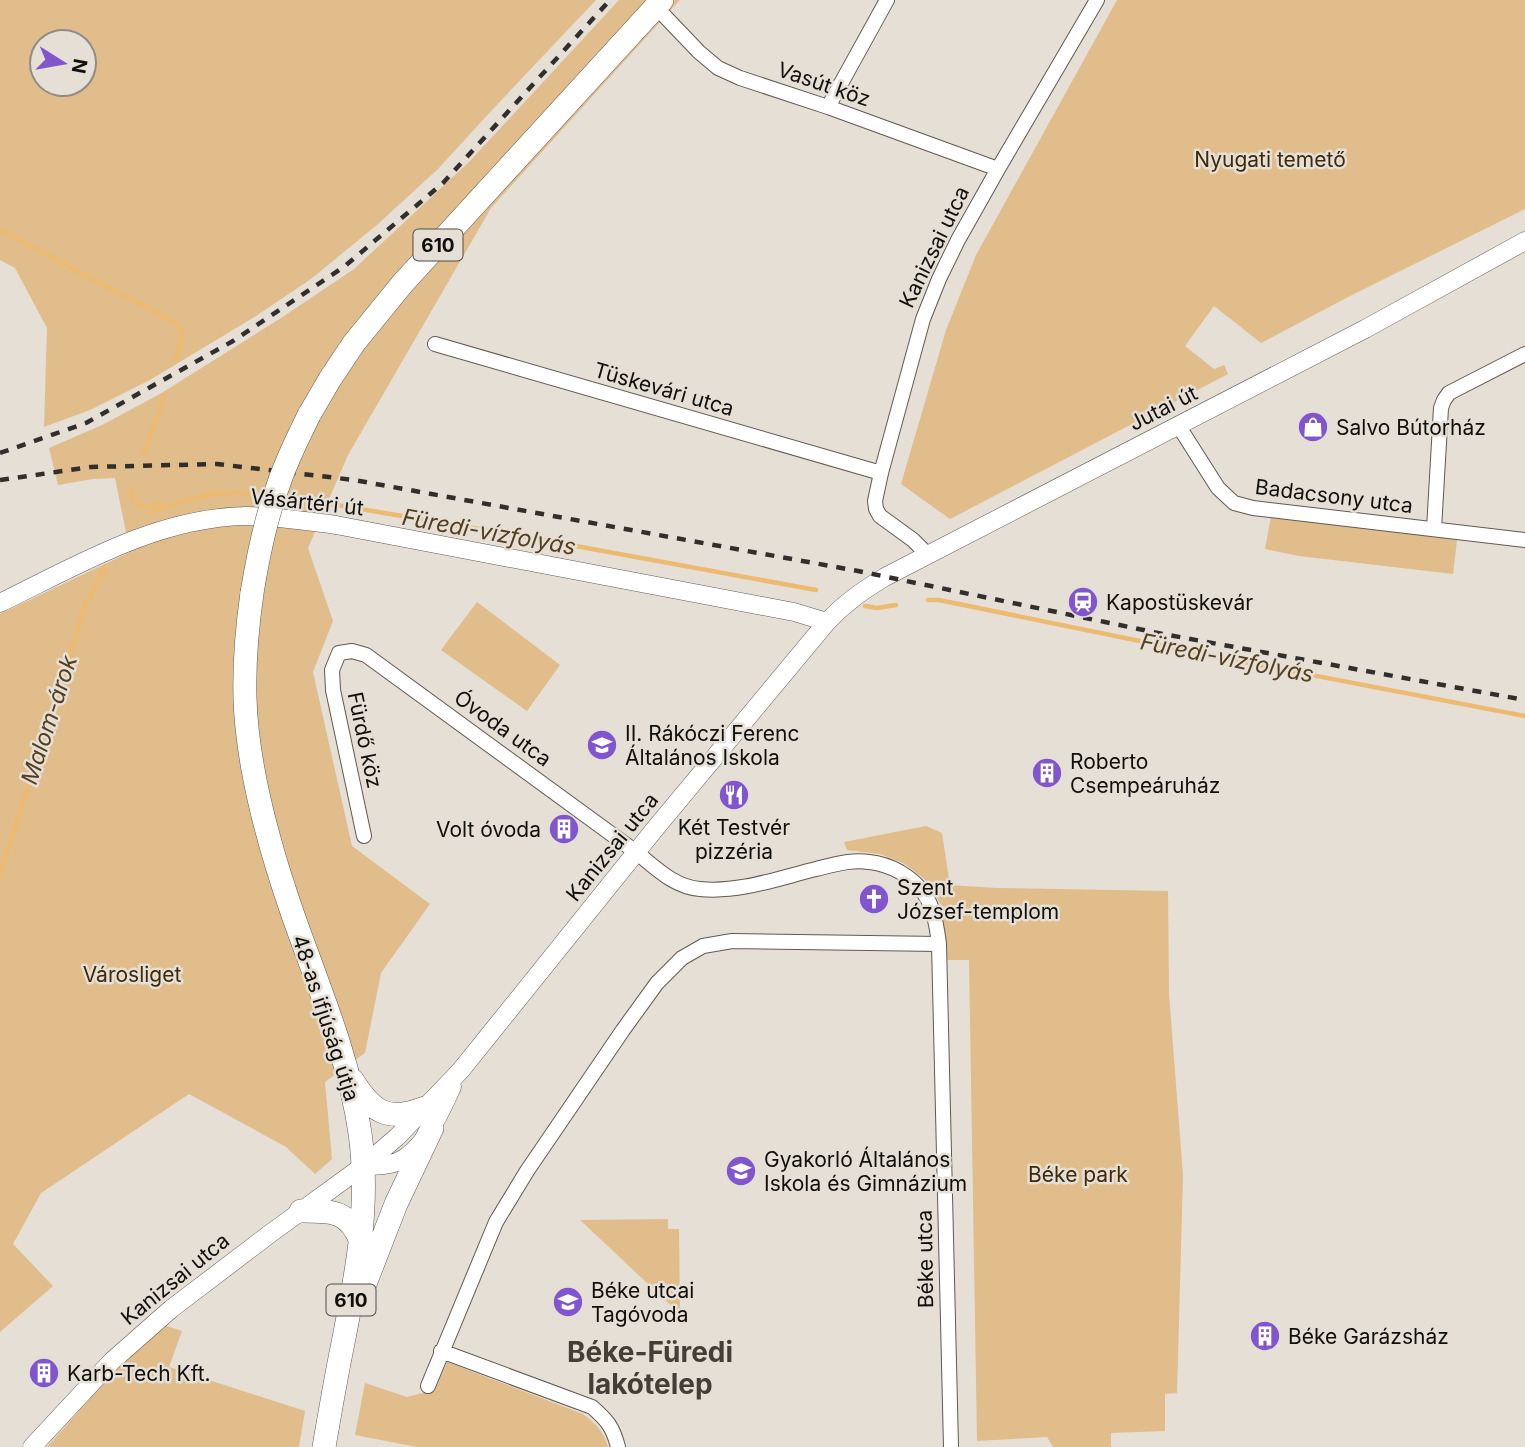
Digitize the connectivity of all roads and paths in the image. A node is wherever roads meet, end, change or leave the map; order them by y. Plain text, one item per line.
1 (887, 0) edge
2 (1097, 0) edge
3 (659, 4) edge
4 (828, 107) junction
5 (998, 169) junction
6 (1525, 241) edge
7 (435, 344) dead end
8 (1525, 355) edge
9 (1178, 425) junction
10 (881, 474) junction
11 (1434, 529) junction
12 (1525, 540) edge
13 (928, 555) junction
14 (0, 603) edge
15 (827, 622) junction
16 (339, 653) joint
17 (365, 836) dead end
18 (636, 852) junction
19 (939, 944) junction
20 (345, 1070) junction
21 (428, 1118) junction
22 (363, 1167) junction
23 (301, 1211) junction
24 (361, 1241) junction
25 (441, 1351) junction
26 (340, 1359) junction
27 (428, 1386) dead end
28 (32, 1447) edge
29 (324, 1447) edge
30 (618, 1447) edge
31 (951, 1447) edge

1 - 4 street
2 - 5 street, Kanizsai utca
3 - 4 street, Vasút köz
3 - 20 main road, 48-as ifjúság útja / 610, bridge
4 - 5 street, Vasút köz
5 - 10 street, Kanizsai utca
6 - 9 street, Jutai út
7 - 10 street, Tüskevári utca
8 - 11 street
9 - 11 street, Badacsony utca
9 - 13 street, Jutai út
10 - 13 street, Kanizsai utca
11 - 12 street, Badacsony utca
13 - 15 street, Jutai út
14 - 15 street, Vásártéri út
15 - 18 street, Kanizsai utca
16 - 17 street, Fürdő köz
16 - 18 street, Óvoda utca
18 - 19 street, Béke utca
18 - 21 street, Kanizsai utca
19 - 25 street
19 - 31 street, Béke utca
20 - 21 main road
20 - 22 main road, 48-as ifjúság útja / 610
21 - 22 street, Kanizsai utca
21 - 26 main road
22 - 23 street, Kanizsai utca
22 - 24 main road, 48-as ifjúság útja / 610
23 - 24 main road
23 - 28 street, Kanizsai utca
24 - 26 main road, 48-as ifjúság útja / 610
25 - 27 street
25 - 30 street
26 - 29 main road, 48-as ifjúság útja / 610

